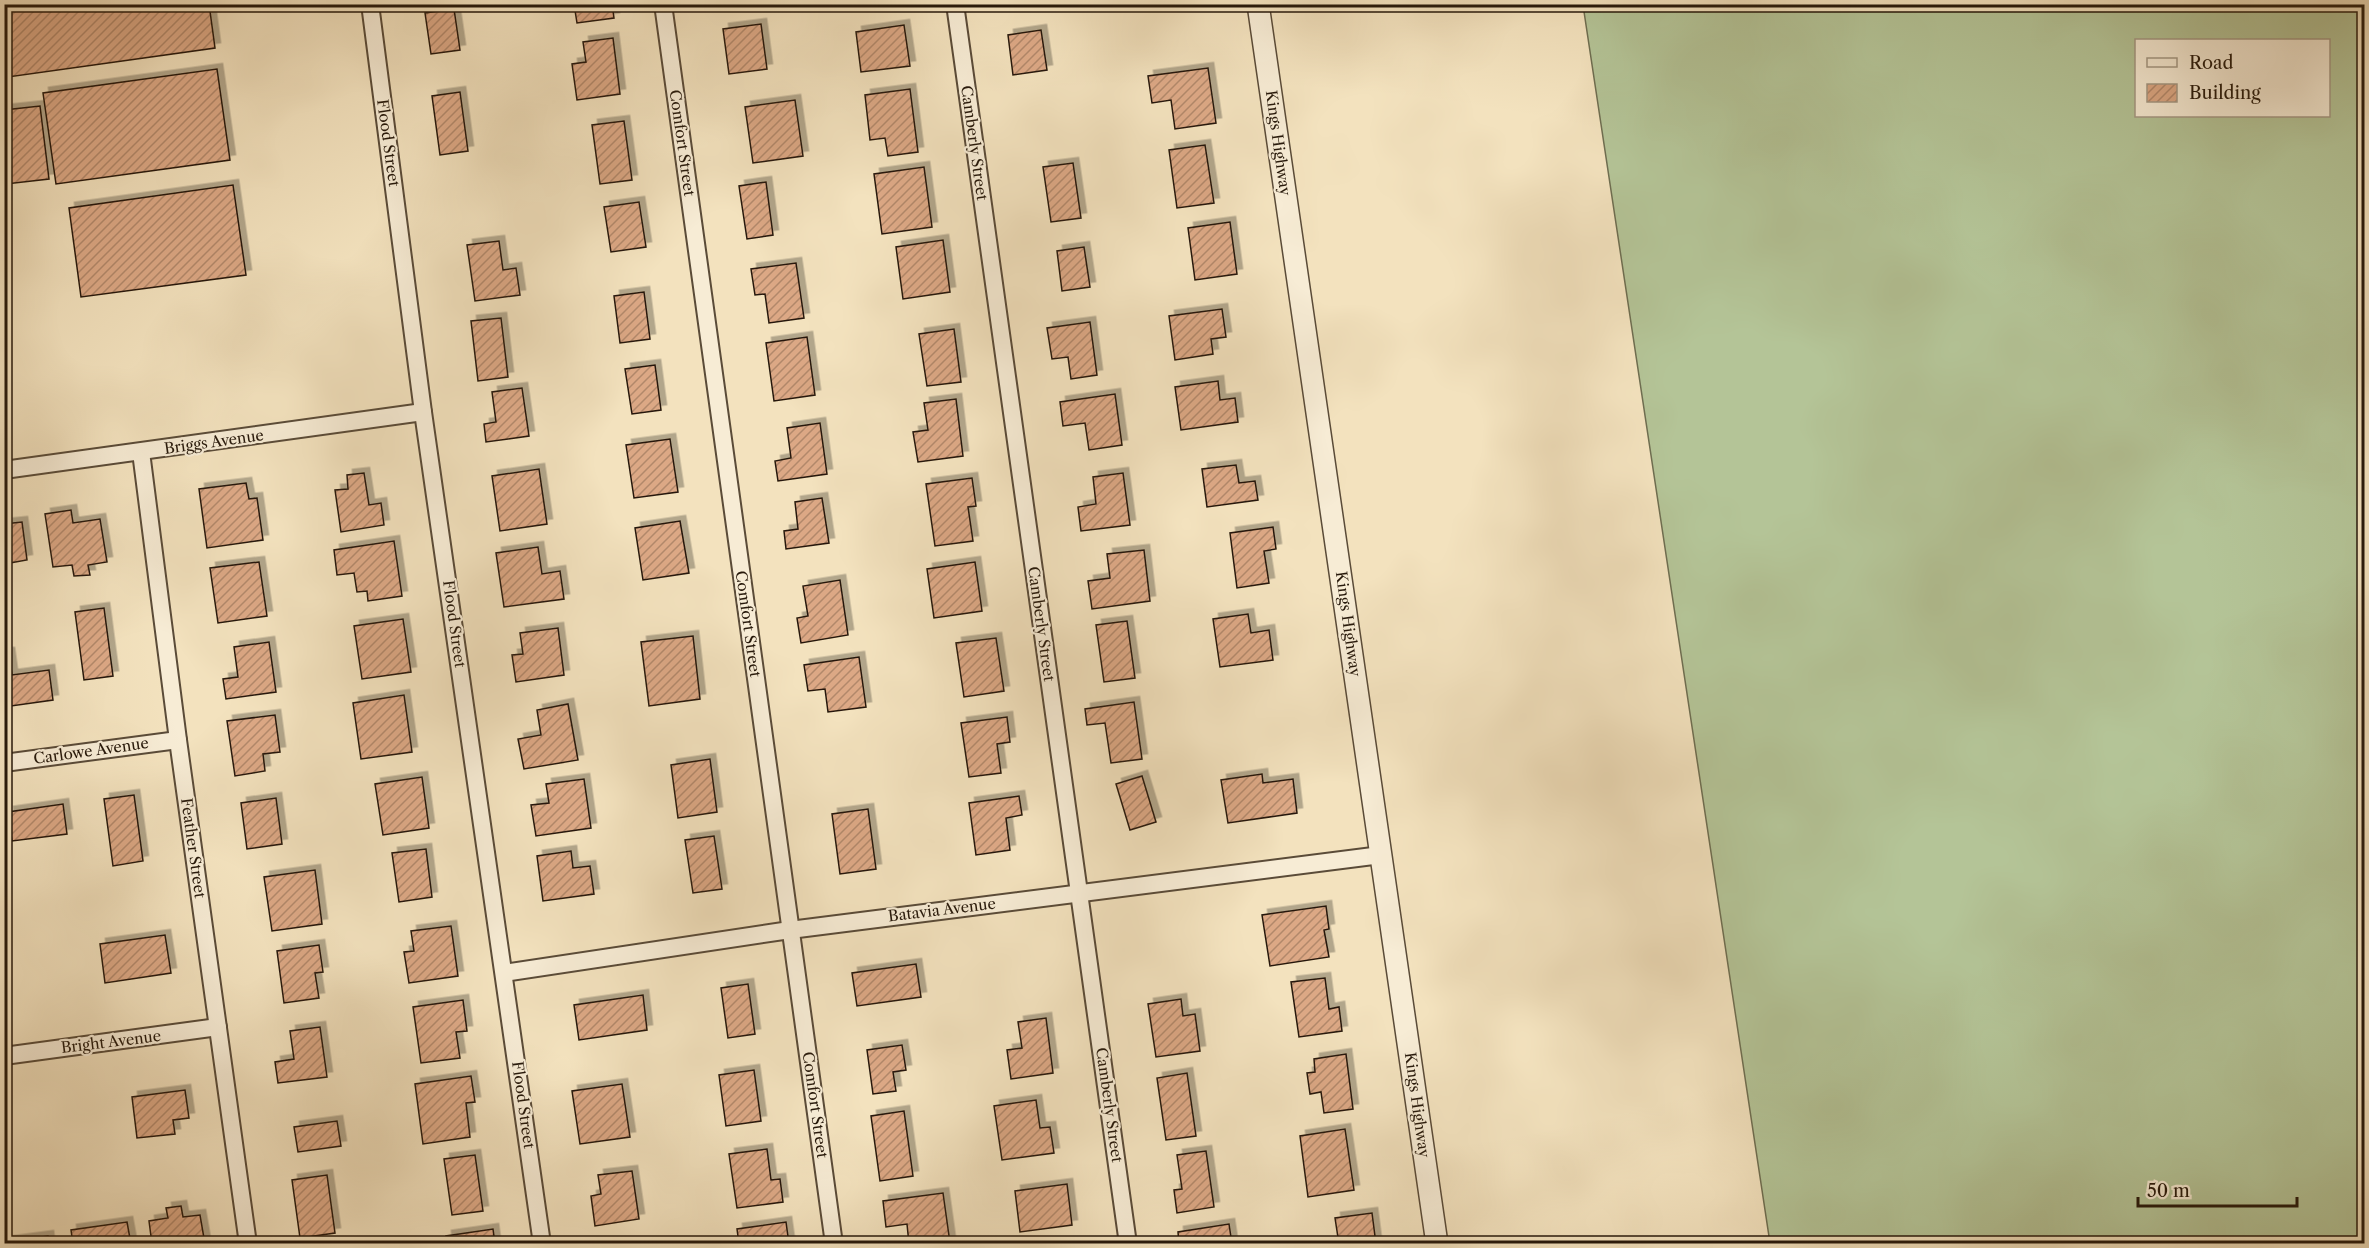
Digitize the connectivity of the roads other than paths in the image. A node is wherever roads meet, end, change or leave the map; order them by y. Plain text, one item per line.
1 (370, 4) edge
2 (663, 4) edge
3 (954, 4) edge
4 (1258, 4) edge
5 (423, 412) junction
6 (141, 452) junction
7 (4, 470) edge
8 (178, 740) junction
9 (4, 763) edge
10 (1381, 855) junction
11 (1079, 893) junction
12 (790, 930) junction
13 (504, 973) junction
14 (218, 1028) junction
15 (4, 1056) edge
16 (248, 1244) edge
17 (542, 1244) edge
18 (834, 1244) edge
19 (1128, 1244) edge
20 (1437, 1244) edge

1 - 5 street, Flood Street
2 - 12 street, Comfort Street
3 - 11 street, Camberly Street
4 - 10 street, Kings Highway
5 - 6 street, Briggs Avenue
5 - 13 street, Flood Street
6 - 7 street, Briggs Avenue
6 - 8 street, Feather Street
8 - 9 street, Carlowe Avenue
8 - 14 street, Feather Street
10 - 11 street, Batavia Avenue
10 - 20 street, Kings Highway
11 - 12 street, Batavia Avenue
11 - 19 street, Camberly Street
12 - 13 street, Batavia Avenue
12 - 18 street, Comfort Street
13 - 17 street, Flood Street
14 - 15 street, Bright Avenue
14 - 16 street, Feather Street

